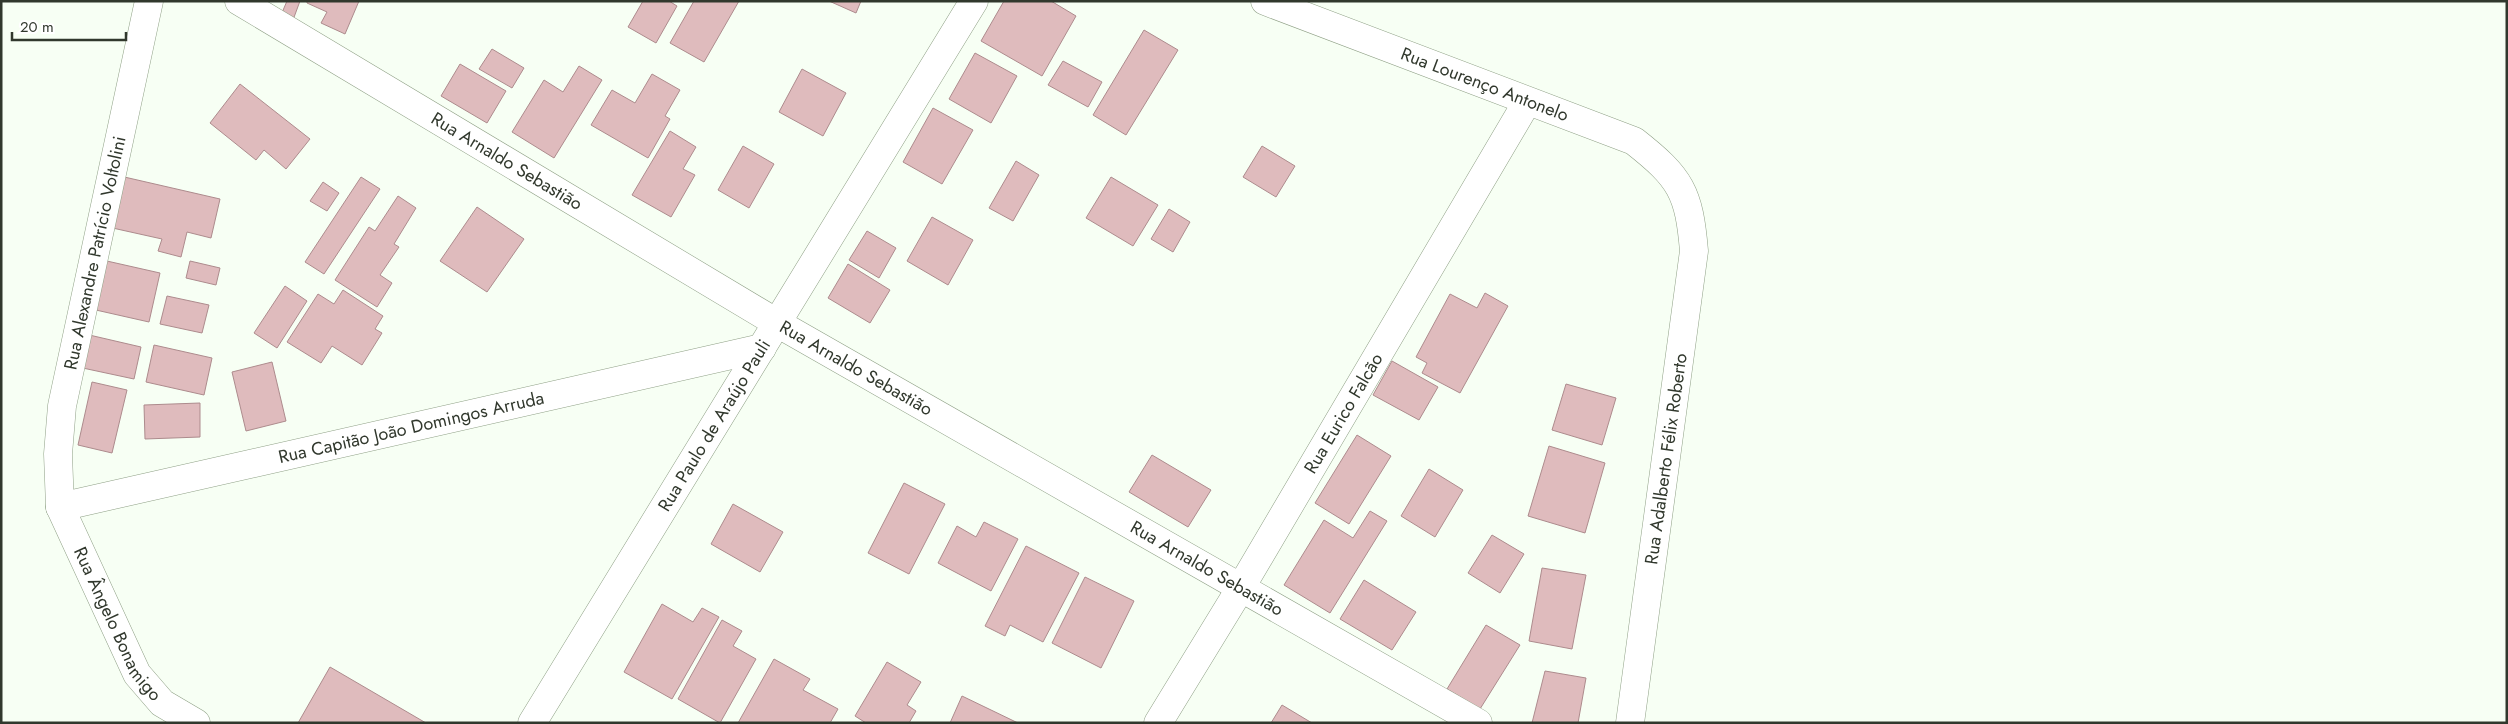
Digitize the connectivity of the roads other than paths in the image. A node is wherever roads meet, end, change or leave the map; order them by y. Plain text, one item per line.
1 (149, 1) edge
2 (239, 1) edge
3 (974, 1) edge
4 (1265, 1) edge
5 (1527, 102) junction
6 (1686, 196) joint
7 (778, 323) junction
8 (762, 348) junction
9 (60, 507) junction
10 (1240, 589) junction
11 (196, 723) edge
12 (532, 723) edge
13 (1158, 723) edge
14 (1478, 723) edge
15 (1630, 723) edge

1 - 9 street, Rua Alexandre Patrício Voltolini
2 - 7 street, Rua Arnaldo Sebastião
3 - 7 street, Rua Paulo de Araújo Pauli
4 - 5 street, Rua Lourenço Antonelo
5 - 6 street, Rua Lourenço Antonelo
5 - 10 street, Rua Eurico Falcão
6 - 15 street, Rua Adalberto Félix Roberto
7 - 8 street, Rua Paulo de Araújo Pauli
7 - 10 street, Rua Arnaldo Sebastião
8 - 9 street, Rua Capitão João Domingos Arruda
8 - 12 street, Rua Paulo de Araújo Pauli
9 - 11 street, Rua Ângelo Bonamigo
10 - 13 street, Rua Eurico Falcão
10 - 14 street, Rua Arnaldo Sebastião

